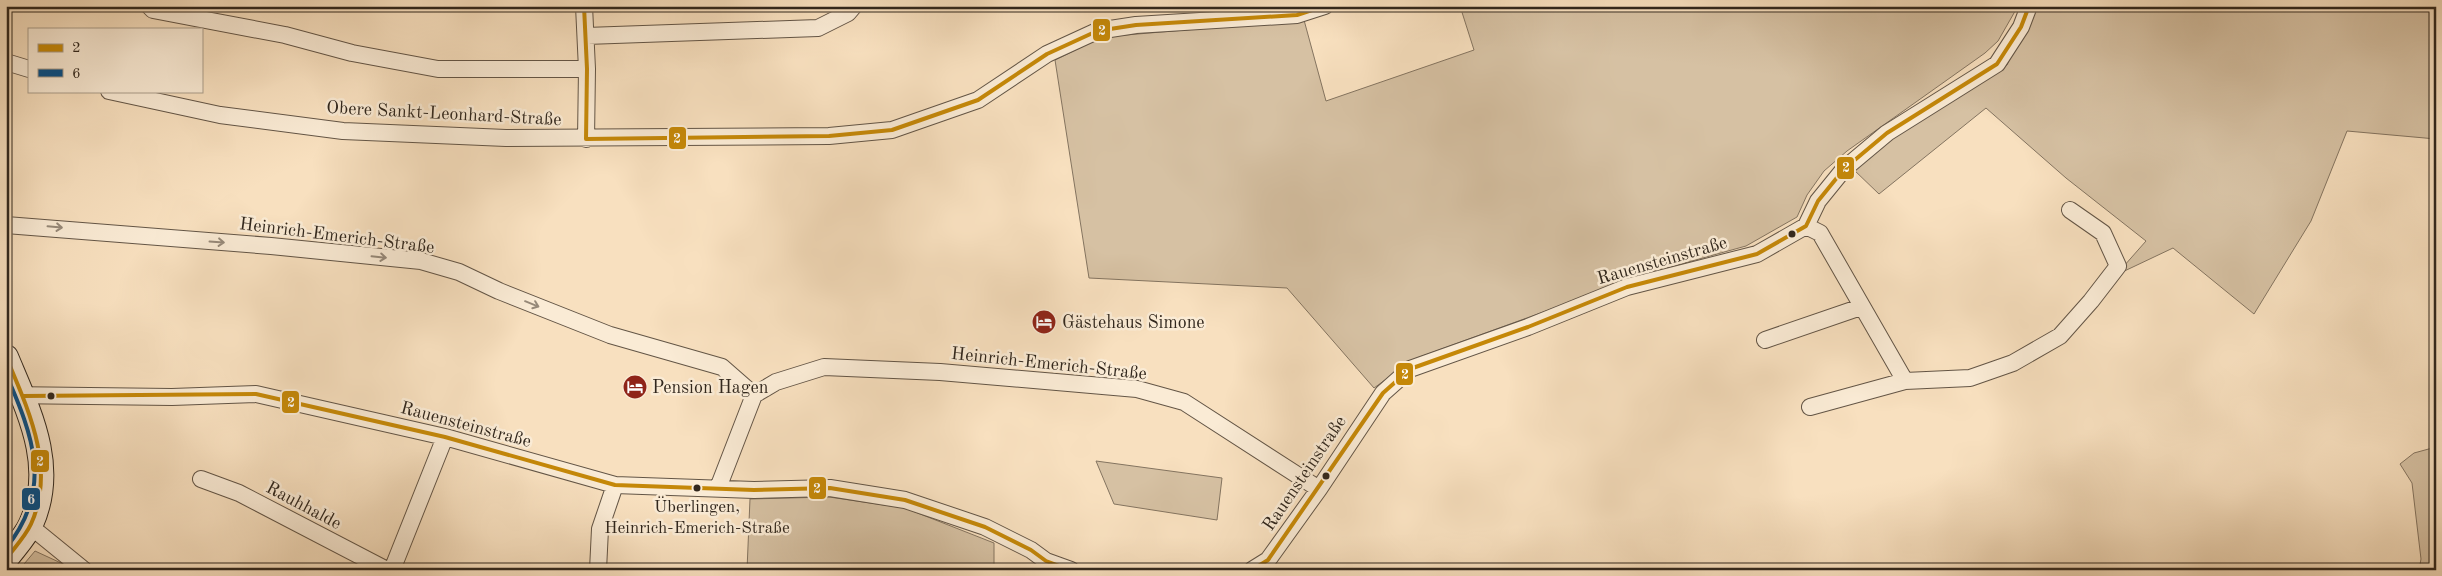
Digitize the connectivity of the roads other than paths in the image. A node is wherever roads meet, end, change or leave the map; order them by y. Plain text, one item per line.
1 (149, 6) edge
2 (584, 6) edge
3 (854, 6) edge
4 (1325, 6) edge
5 (2029, 6) edge
6 (586, 36) junction
7 (6, 62) edge
8 (28, 69) edge
9 (587, 69) junction
10 (114, 92) edge
11 (586, 139) junction
12 (2070, 210) dead end
13 (6, 225) edge
14 (1806, 226) junction
15 (1861, 306) junction
16 (1765, 340) dead end
17 (6, 358) edge
18 (1905, 381) junction
19 (754, 395) junction
20 (14, 396) edge
21 (1810, 407) dead end
22 (446, 438) junction
23 (201, 479) dead end
24 (616, 485) junction
25 (718, 488) junction
26 (1319, 489) junction
27 (30, 526) junction
28 (6, 558) edge
29 (84, 570) edge
30 (387, 570) edge
31 (392, 570) edge
32 (598, 570) edge
33 (1071, 570) edge
34 (1252, 570) edge

1 - 9 street
2 - 6 street
3 - 6 street
4 - 11 street, Obere Sankt-Leonhard-Straße
5 - 14 street
6 - 9 street
7 - 8 street
9 - 11 street
10 - 11 street, Obere Sankt-Leonhard-Straße
12 - 18 street
13 -> 19 street, Heinrich-Emerich-Straße
14 - 15 street
14 - 26 street, Rauensteinstraße
15 - 16 street
15 - 18 street
17 - 20 street
18 - 21 street
19 - 25 street
19 - 26 street, Heinrich-Emerich-Straße
20 - 22 street, Rauensteinstraße
20 - 27 street
22 - 24 street, Rauensteinstraße
22 - 31 street
23 - 30 street, Rauhhalde
24 - 25 street, Rauensteinstraße
24 - 32 street
25 - 33 street, Rauensteinstraße
26 - 34 street, Rauensteinstraße
27 - 28 street
27 - 29 street

